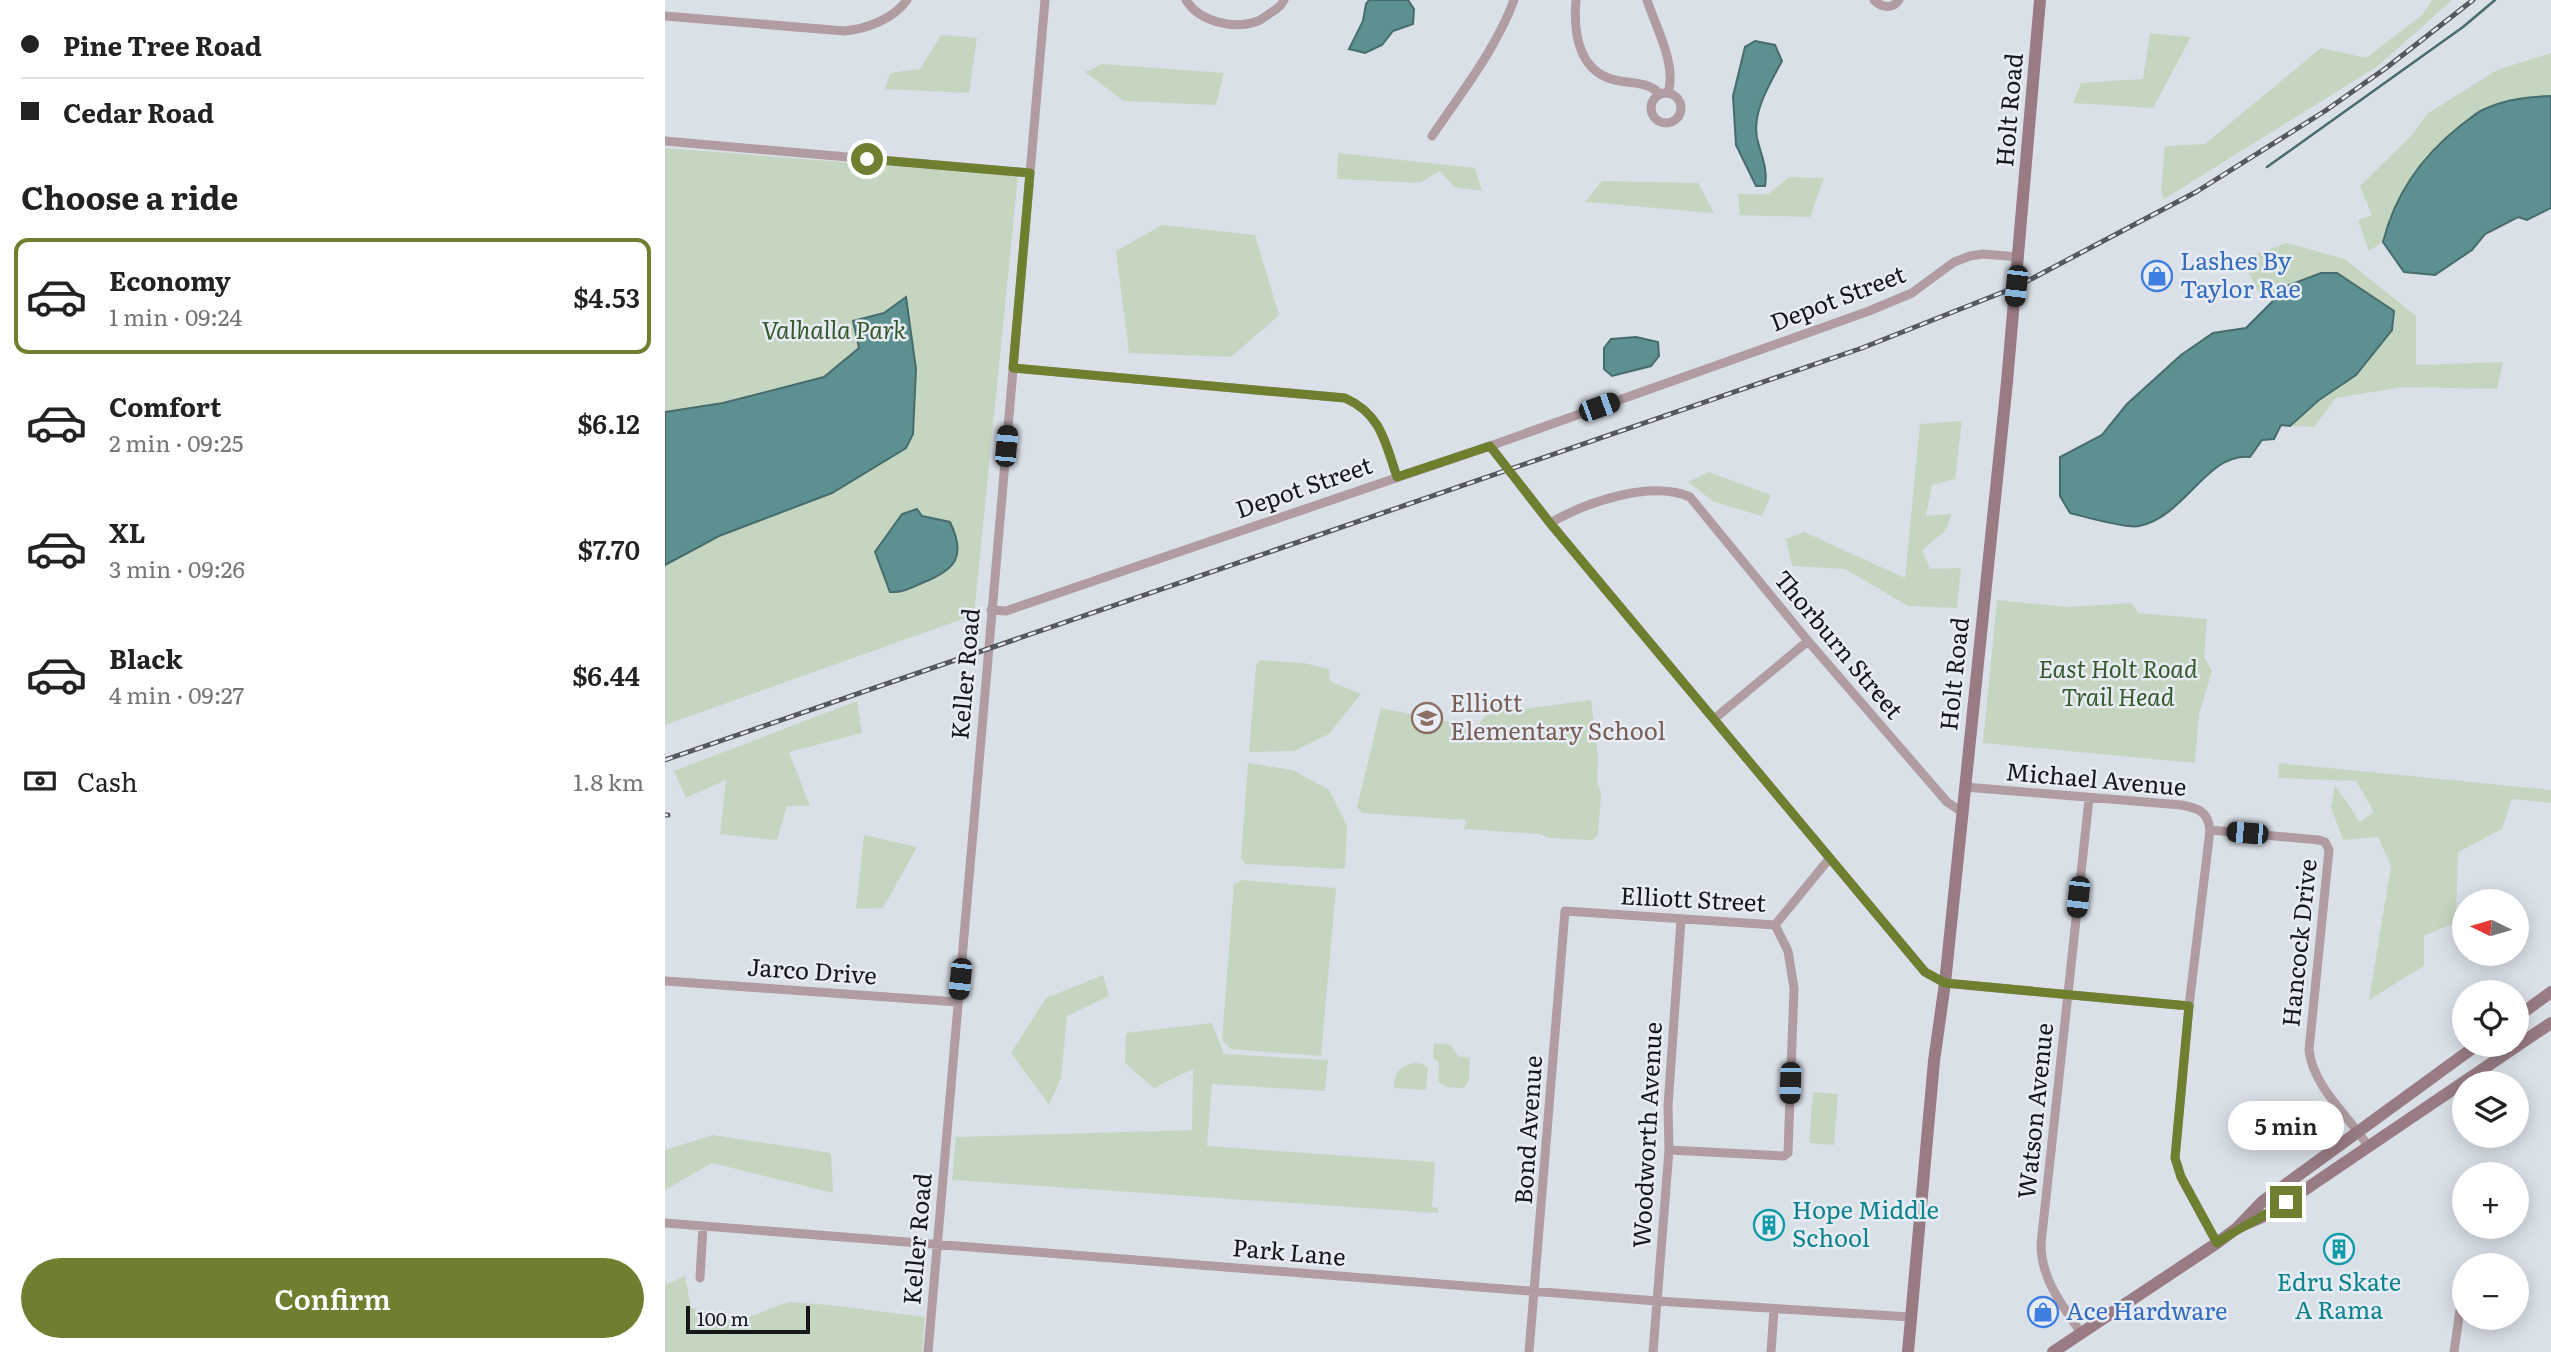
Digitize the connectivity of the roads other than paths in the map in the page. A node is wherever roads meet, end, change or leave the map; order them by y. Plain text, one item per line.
1 (907, 0) edge
2 (1045, 0) edge
3 (1186, 0) edge
4 (1284, 0) edge
5 (1514, 0) edge
6 (1576, 0) edge
7 (1647, 0) edge
8 (1874, 0) edge
9 (1899, 0) edge
10 (2040, 0) edge
11 (665, 16) edge
12 (1432, 136) dead end
13 (665, 141) edge
14 (1030, 173) junction
15 (2019, 257) junction
16 (1013, 368) junction
17 (1490, 446) junction
18 (1397, 477) junction
19 (1550, 523) junction
20 (991, 610) junction
21 (1808, 641) junction
22 (1714, 719) junction
23 (1965, 787) junction
24 (2089, 799) junction
25 (1962, 811) junction
26 (2210, 830) junction
27 (1829, 859) junction
28 (1565, 911) joint
29 (1681, 919) junction
30 (1775, 925) junction
31 (665, 981) edge
32 (1945, 983) junction
33 (2551, 992) edge
34 (2068, 995) junction
35 (957, 1002) junction
36 (2189, 1006) junction
37 (2529, 1008) edge
38 (2551, 1023) edge
39 (2459, 1057) edge
40 (2456, 1059) junction
41 (2438, 1099) junction
42 (2358, 1131) junction
43 (2368, 1146) junction
44 (1669, 1150) junction
45 (665, 1223) edge
46 (703, 1226) junction
47 (2237, 1228) junction
48 (2217, 1243) junction
49 (937, 1244) junction
50 (700, 1278) dead end
51 (1535, 1291) junction
52 (1657, 1301) junction
53 (1774, 1309) junction
54 (1910, 1317) junction
55 (2457, 1330) edge
56 (2081, 1333) junction
57 (928, 1352) edge
58 (1529, 1352) edge
59 (1653, 1352) edge
60 (1770, 1352) edge
61 (1908, 1352) edge
62 (2053, 1352) edge
63 (2454, 1352) edge

1 - 11 street
2 - 14 street, Keller Road
3 - 4 street
5 - 12 street
6 - 7 street
8 - 9 street
10 - 15 main road, Holt Road
13 - 14 street
14 - 16 street, Keller Road
15 - 17 street, Depot Street
15 - 23 main road, Holt Road
16 - 18 street
16 - 20 street, Keller Road
17 - 18 street, Depot Street
17 - 19 street
18 - 20 street, Depot Street
19 - 21 street, Thorburn Street
19 - 22 street
20 - 35 street, Keller Road
21 - 22 street
21 - 25 street, Thorburn Street
22 - 27 street
23 - 24 street, Michael Avenue
23 - 25 main road, Holt Road
24 - 26 street, Michael Avenue
24 - 34 street, Watson Avenue
25 - 32 main road, Holt Road
26 - 36 street
26 - 42 street, Hancock Drive
27 - 30 street, Elliott Street
27 - 32 street
28 - 29 street, Elliott Street
28 - 51 street, Bond Avenue
29 - 30 street, Elliott Street
29 - 44 street, Woodworth Avenue
30 - 44 street
31 - 35 street, Jarco Drive
32 - 34 street
32 - 54 main road, Holt Road
33 - 37 main road
34 - 36 street
34 - 56 street, Watson Avenue
35 - 49 street, Keller Road
36 - 48 street
38 - 41 main road
39 - 40 main road
40 - 41 main road
40 - 42 main road
41 - 43 main road
42 - 43 street, Hancock Drive
42 - 47 main road
43 - 47 main road
44 - 52 street, Woodworth Avenue
45 - 46 street, Park Lane
46 - 49 street, Park Lane
46 - 50 street
47 - 48 main road
48 - 56 main road
49 - 51 street, Park Lane
49 - 57 street, Keller Road
51 - 52 street, Park Lane
51 - 58 street, Bond Avenue
52 - 53 street, Park Lane
52 - 59 street, Woodworth Avenue
53 - 54 street, Park Lane
53 - 60 street
54 - 61 main road, Holt Road
55 - 63 street
56 - 62 main road

